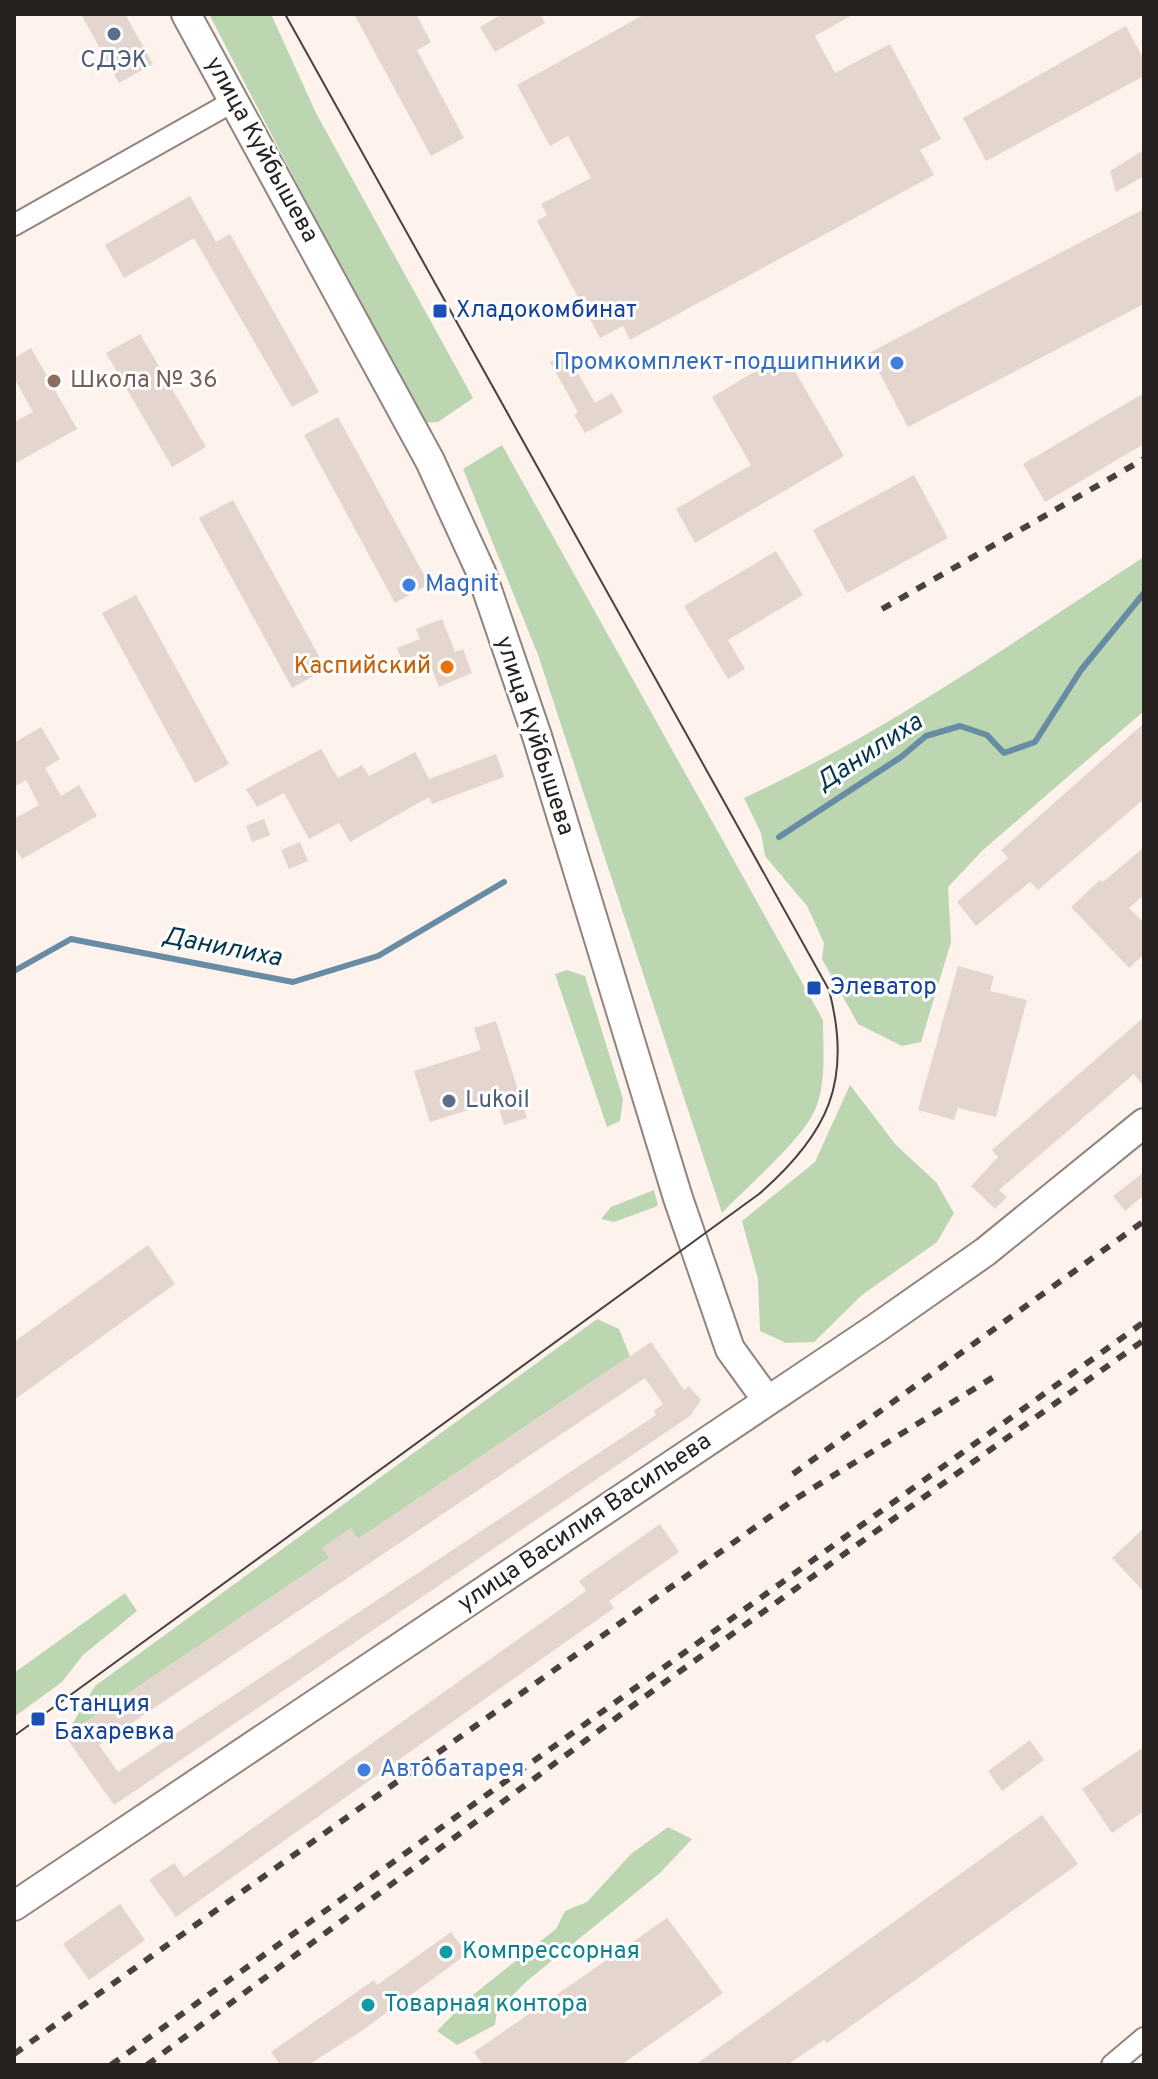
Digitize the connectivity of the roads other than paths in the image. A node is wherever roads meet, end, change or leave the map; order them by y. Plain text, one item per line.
1 (186, 14) edge
2 (234, 101) junction
3 (14, 225) edge
4 (1144, 1123) edge
5 (767, 1400) junction
6 (14, 1906) edge
7 (1144, 2038) edge
8 (1112, 2065) edge

1 - 2 main road, улица Куйбышева
2 - 3 street
2 - 5 main road, улица Куйбышева
4 - 5 main road, улица Василия Васильева
5 - 6 main road, улица Василия Васильева
7 - 8 street

